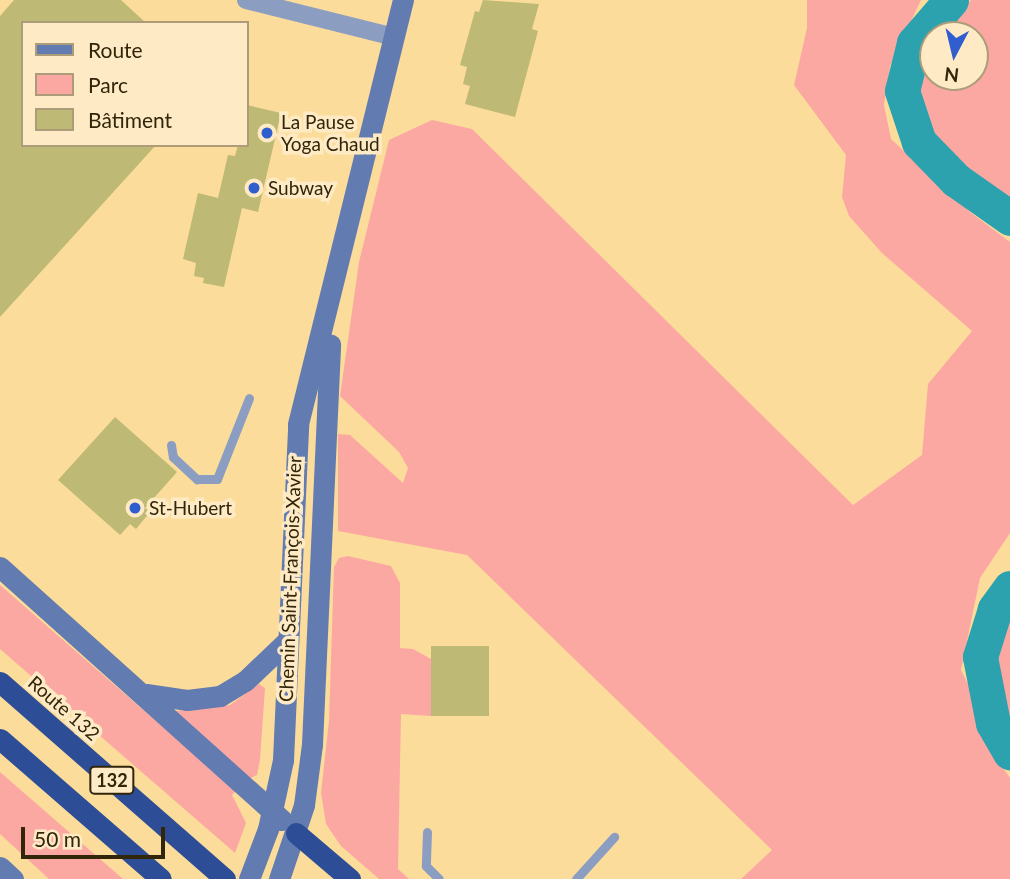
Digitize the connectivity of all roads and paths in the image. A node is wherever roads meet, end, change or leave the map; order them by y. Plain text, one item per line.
1 (246, 0) edge
2 (403, 0) edge
3 (394, 37) junction
4 (337, 280) junction
5 (249, 398) dead end
6 (171, 445) dead end
7 (0, 567) edge
8 (288, 640) junction
9 (0, 682) edge
10 (146, 694) junction
11 (0, 739) edge
12 (273, 811) junction
13 (427, 832) dead end
14 (296, 833) junction
15 (614, 837) dead end
16 (0, 867) edge
17 (280, 876) edge
18 (13, 879) edge
19 (161, 879) edge
20 (225, 879) edge
21 (249, 879) edge
22 (350, 879) edge
23 (439, 879) edge
24 (576, 879) edge

1 - 3 street
2 - 3 street, Chemin Saint-François-Xavier
3 - 4 street, Chemin Saint-François-Xavier
4 - 8 street, Chemin Saint-François-Xavier
4 - 14 street, Chemin Saint-François-Xavier
5 - 6 lane
7 - 10 street
8 - 10 street
8 - 12 street, Chemin Saint-François-Xavier
9 - 20 highway, Route 132 / 132
10 - 12 street
11 - 19 highway, 132
12 - 14 street
12 - 21 street, Chemin Saint-François-Xavier
13 - 23 lane
14 - 17 street, Chemin Saint-François-Xavier
14 - 22 highway
15 - 24 lane
16 - 18 street

